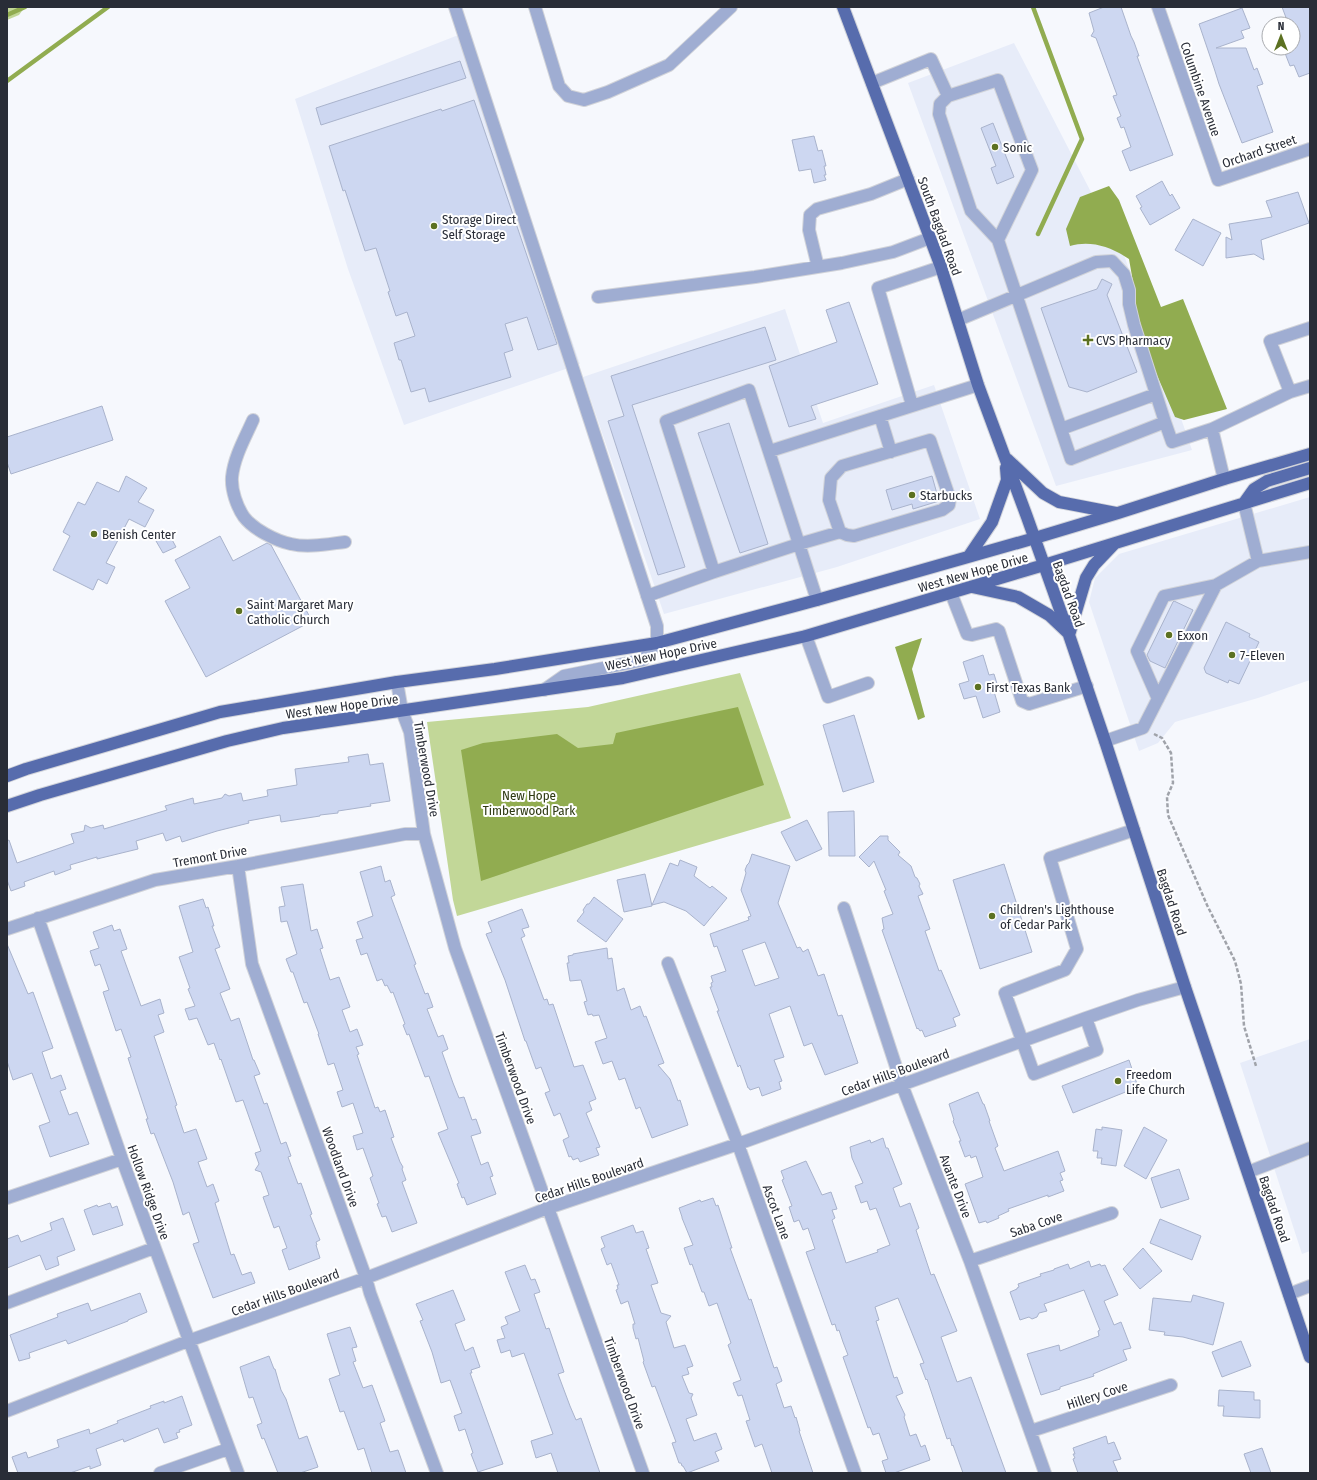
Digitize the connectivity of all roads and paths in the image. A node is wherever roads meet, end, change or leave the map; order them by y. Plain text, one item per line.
1 (455, 7) edge
2 (535, 7) edge
3 (731, 7) edge
4 (843, 7) edge
5 (1158, 7) edge
6 (872, 83) junction
7 (948, 96) junction
8 (1310, 149) edge
9 (908, 180) junction
10 (1218, 180) joint
11 (930, 238) junction
12 (998, 240) junction
13 (818, 267) junction
14 (941, 267) junction
15 (1016, 295) junction
16 (598, 297) dead end
17 (958, 320) junction
18 (1310, 328) edge
19 (978, 385) junction
20 (1310, 386) edge
21 (1290, 392) junction
22 (1156, 394) junction
23 (912, 405) junction
24 (880, 416) junction
25 (253, 420) dead end
26 (1165, 422) junction
27 (1061, 428) junction
28 (1212, 429) junction
29 (770, 451) junction
30 (891, 452) junction
31 (1310, 454) edge
32 (1005, 457) junction
33 (1310, 468) edge
34 (1224, 479) junction
35 (1310, 483) edge
36 (1244, 503) junction
37 (1118, 514) junction
38 (840, 532) junction
39 (1035, 538) junction
40 (346, 542) dead end
41 (1115, 543) junction
42 (799, 544) junction
43 (1310, 552) edge
44 (969, 556) junction
45 (1258, 561) junction
46 (1044, 565) junction
47 (714, 572) junction
48 (1216, 585) junction
49 (972, 586) junction
50 (951, 593) junction
51 (647, 596) junction
52 (817, 600) junction
53 (1069, 635) junction
54 (806, 636) junction
55 (657, 643) junction
56 (397, 682) junction
57 (868, 683) dead end
58 (1087, 686) junction
59 (544, 690) junction
60 (1158, 699) junction
61 (402, 711) junction
62 (1143, 728) junction
63 (1105, 741) junction
64 (7, 776) edge
65 (7, 806) edge
66 (1134, 830) junction
67 (424, 834) junction
68 (238, 866) junction
69 (844, 908) dead end
70 (38, 918) junction
71 (7, 929) edge
72 (668, 963) dead end
73 (1185, 988) junction
74 (1086, 1018) junction
75 (1022, 1040) junction
76 (1256, 1066) dead end
77 (902, 1085) junction
78 (738, 1144) junction
79 (1310, 1148) edge
80 (122, 1159) junction
81 (1248, 1172) junction
82 (7, 1198) edge
83 (548, 1208) junction
84 (1112, 1213) dead end
85 (154, 1248) junction
86 (970, 1261) junction
87 (366, 1278) junction
88 (1310, 1286) edge
89 (1288, 1294) junction
90 (7, 1303) edge
91 (188, 1341) junction
92 (1310, 1357) edge
93 (1171, 1386) dead end
94 (7, 1411) edge
95 (1031, 1431) junction
96 (228, 1448) junction
97 (160, 1473) edge
98 (238, 1473) edge
99 (436, 1473) edge
100 (643, 1473) edge
101 (855, 1473) edge
102 (1045, 1473) edge

1 - 51 street
2 - 3 street
4 - 6 main road, South Bagdad Road
5 - 10 street, Columbine Avenue
6 - 7 street
6 - 9 main road, South Bagdad Road
7 - 12 street
7 - 12 street
8 - 10 street, Orchard Street
9 - 11 main road, South Bagdad Road
9 - 13 street
11 - 13 street
11 - 14 main road, South Bagdad Road
12 - 15 street
13 - 16 street
14 - 17 main road, South Bagdad Road
14 - 23 street
15 - 17 street
15 - 22 street
15 - 27 street
17 - 19 main road, South Bagdad Road
18 - 21 street
19 - 23 street
19 - 32 main road, South Bagdad Road
20 - 21 street
21 - 28 street
22 - 26 street
22 - 27 street
23 - 24 street
24 - 29 street
24 - 30 street
25 - 40 street
26 - 27 street
26 - 28 street
28 - 34 street
29 - 42 street
29 - 47 street
30 - 38 street
30 - 38 street
31 - 34 main road, West New Hope Drive
32 - 37 main road
32 - 39 main road, Bagdad Road
32 - 44 main road
33 - 36 main road
34 - 37 main road, West New Hope Drive
35 - 36 main road, West New Hope Drive
36 - 41 main road, West New Hope Drive
36 - 45 street
37 - 39 main road, West New Hope Drive
38 - 42 street
39 - 44 main road, West New Hope Drive
39 - 46 main road, Bagdad Road
41 - 46 main road, West New Hope Drive
41 - 53 main road
42 - 47 street
42 - 52 street
43 - 45 street
44 - 52 main road, West New Hope Drive
45 - 48 street
46 - 49 main road, West New Hope Drive
46 - 53 main road, Bagdad Road
47 - 51 street
48 - 60 street
48 - 60 street
49 - 50 main road, West New Hope Drive
49 - 53 main road
50 - 54 main road, West New Hope Drive
50 - 58 street
51 - 55 street
52 - 55 main road, West New Hope Drive
53 - 58 main road, Bagdad Road
54 - 57 street
54 - 59 main road, West New Hope Drive
55 - 56 main road, West New Hope Drive
55 - 59 street
56 - 61 street, Timberwood Drive
56 - 64 main road, West New Hope Drive
58 - 63 main road, Bagdad Road
59 - 61 main road, West New Hope Drive
60 - 62 street
61 - 65 main road, West New Hope Drive
61 - 67 street, Timberwood Drive
62 - 63 street
62 - 76 path
63 - 66 main road, Bagdad Road
66 - 73 main road, Bagdad Road
66 - 75 street
67 - 68 street, Tremont Drive
67 - 83 street, Timberwood Drive
68 - 70 street, Tremont Drive
68 - 87 street, Woodland Drive
69 - 77 street, Avante Drive
70 - 71 street, Tremont Drive
70 - 80 street, Hollow Ridge Drive
72 - 78 street, Ascot Lane
73 - 74 street, Cedar Hills Boulevard
73 - 81 main road, Bagdad Road
74 - 75 street, Cedar Hills Boulevard
74 - 75 street
75 - 77 street, Cedar Hills Boulevard
77 - 78 street, Cedar Hills Boulevard
77 - 86 street, Avante Drive
78 - 83 street, Cedar Hills Boulevard
78 - 101 street, Ascot Lane
79 - 81 street
80 - 82 street
80 - 85 street, Hollow Ridge Drive
81 - 89 main road, Bagdad Road
83 - 87 street, Cedar Hills Boulevard
83 - 100 street, Timberwood Drive
84 - 86 street, Saba Cove
85 - 90 street
85 - 91 street, Hollow Ridge Drive
86 - 95 street, Avante Drive
87 - 91 street, Cedar Hills Boulevard
87 - 99 street, Woodland Drive
88 - 89 street
89 - 92 main road, Bagdad Road
91 - 94 street, Cedar Hills Boulevard
91 - 96 street, Hollow Ridge Drive
93 - 95 street, Hillery Cove
95 - 102 street, Avante Drive
96 - 97 street
96 - 98 street, Hollow Ridge Drive

